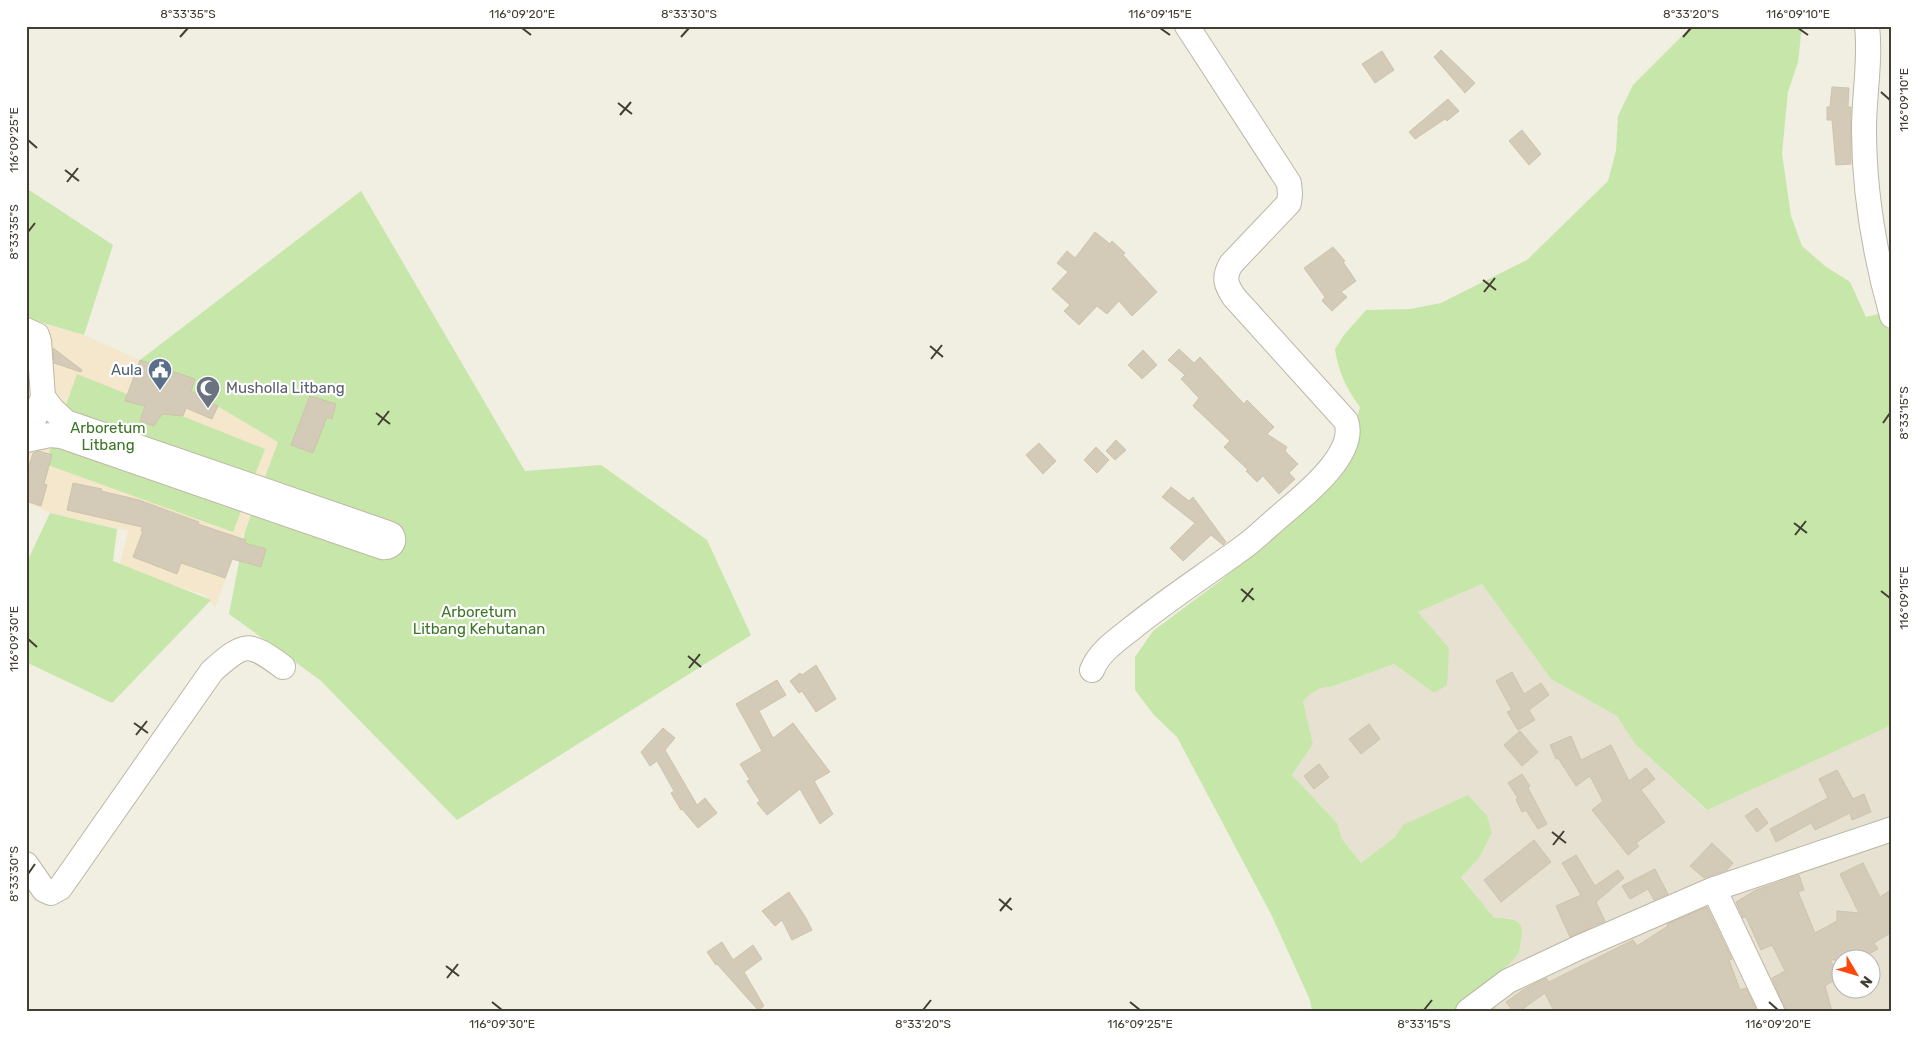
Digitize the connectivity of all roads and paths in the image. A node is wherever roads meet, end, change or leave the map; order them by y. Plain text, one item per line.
1 (1187, 26) edge
2 (1867, 26) edge
3 (1892, 316) edge
4 (26, 330) edge
5 (43, 397) junction
6 (63, 429) junction
7 (26, 439) edge
8 (254, 495) junction
9 (283, 668) dead end
10 (1092, 670) dead end
11 (1892, 829) edge
12 (26, 864) edge
13 (1714, 889) junction
14 (1468, 1011) edge
15 (1772, 1011) edge

1 - 10 street
2 - 3 street
4 - 5 street
5 - 6 street
5 - 7 street
6 - 7 street
6 - 8 street
8 - 8 street
9 - 12 street
11 - 13 street
13 - 14 street
13 - 15 street

